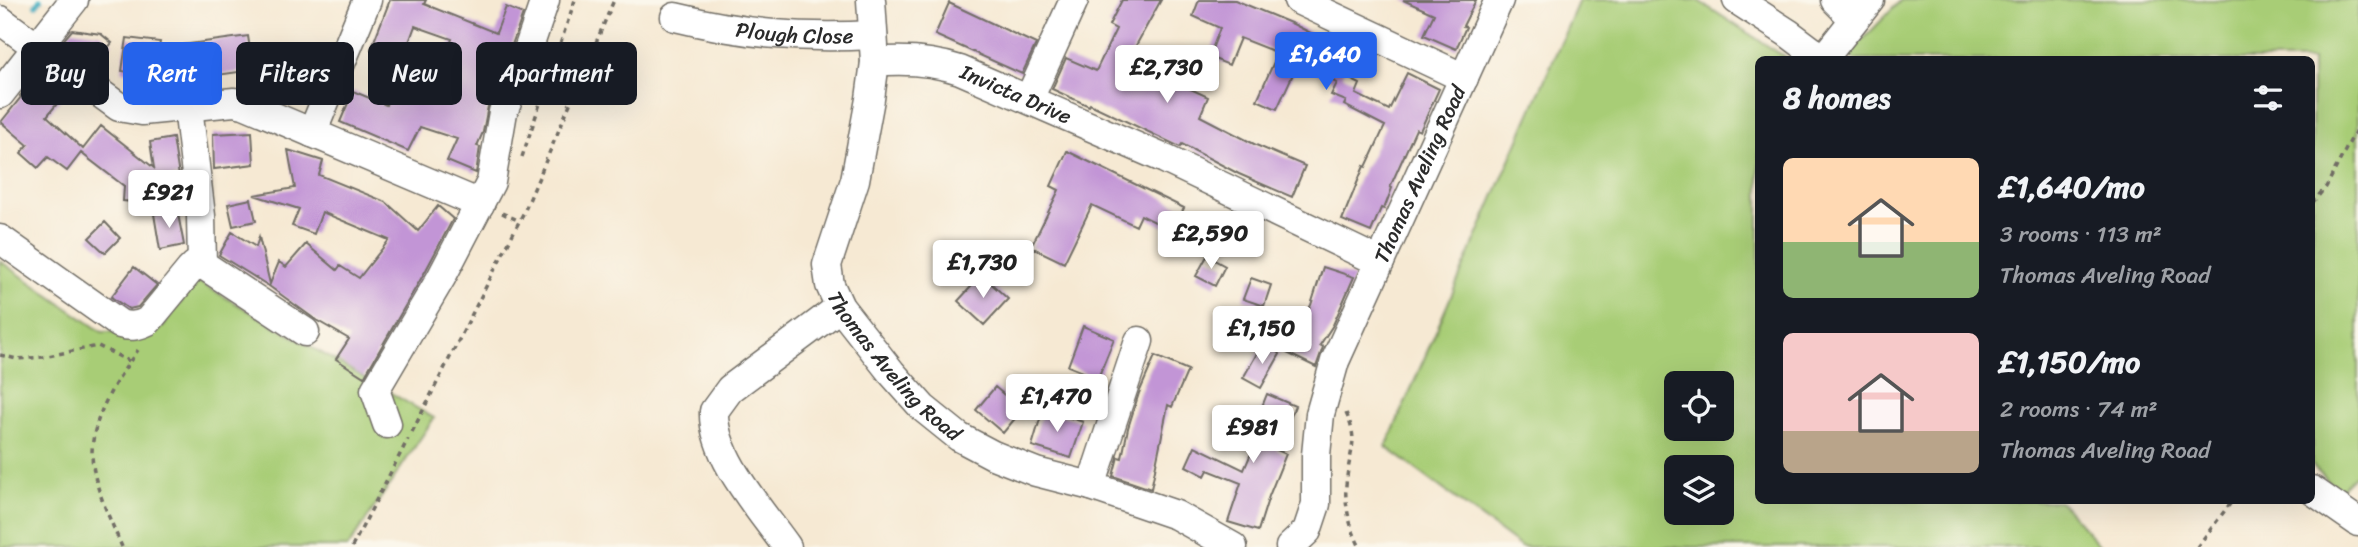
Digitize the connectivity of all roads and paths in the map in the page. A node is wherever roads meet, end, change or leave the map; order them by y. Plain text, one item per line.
1 (74, 0) edge
2 (367, 0) edge
3 (544, 0) edge
4 (575, 0) edge
5 (614, 0) edge
6 (872, 0) edge
7 (1073, 0) edge
8 (1298, 0) edge
9 (1499, 0) edge
10 (1737, 0) edge
11 (1853, 6) edge
12 (675, 17) dead end
13 (2, 21) edge
14 (28, 42) edge
15 (41, 42) edge
16 (874, 49) junction
17 (1819, 56) edge
18 (1825, 56) edge
19 (21, 67) edge
20 (1464, 78) junction
21 (0, 94) edge
22 (1029, 99) junction
23 (109, 101) edge
24 (188, 107) junction
25 (2358, 126) edge
26 (312, 132) junction
27 (520, 165) dead end
28 (2315, 200) edge
29 (480, 204) junction
30 (0, 239) edge
31 (1380, 262) junction
32 (202, 264) junction
33 (840, 307) junction
34 (305, 332) dead end
35 (1139, 341) dead end
36 (144, 342) dead end
37 (0, 355) edge
38 (130, 362) junction
39 (1325, 391) junction
40 (387, 425) dead end
41 (1091, 486) junction
42 (2315, 492) edge
43 (2230, 504) edge
44 (2358, 522) edge
45 (122, 547) edge
46 (352, 547) edge
47 (787, 547) edge
48 (1233, 547) edge
49 (1290, 547) edge
50 (1360, 547) edge
51 (2197, 547) edge

1 - 15 street
2 - 26 street
3 - 29 street
4 - 27 path
5 - 46 path
6 - 16 street, Thomas Aveling Road
7 - 22 street
8 - 20 street
9 - 20 street, Thomas Aveling Road
10 - 17 street
11 - 18 street
12 - 16 street, Plough Close
13 - 14 street
16 - 22 street, Invicta Drive
16 - 33 street, Thomas Aveling Road
19 - 21 street
20 - 31 street, Thomas Aveling Road
22 - 31 street, Invicta Drive
23 - 24 street
24 - 26 street
24 - 32 street
25 - 28 path
26 - 29 street
29 - 40 street
30 - 32 street
31 - 39 street, Thomas Aveling Road
32 - 34 street
33 - 41 street, Thomas Aveling Road
33 - 47 street
35 - 41 street
36 - 38 path
37 - 38 path
38 - 45 path
39 - 49 street, Thomas Aveling Road
39 - 50 path
41 - 48 street, Thomas Aveling Road
42 - 44 street
43 - 51 path

